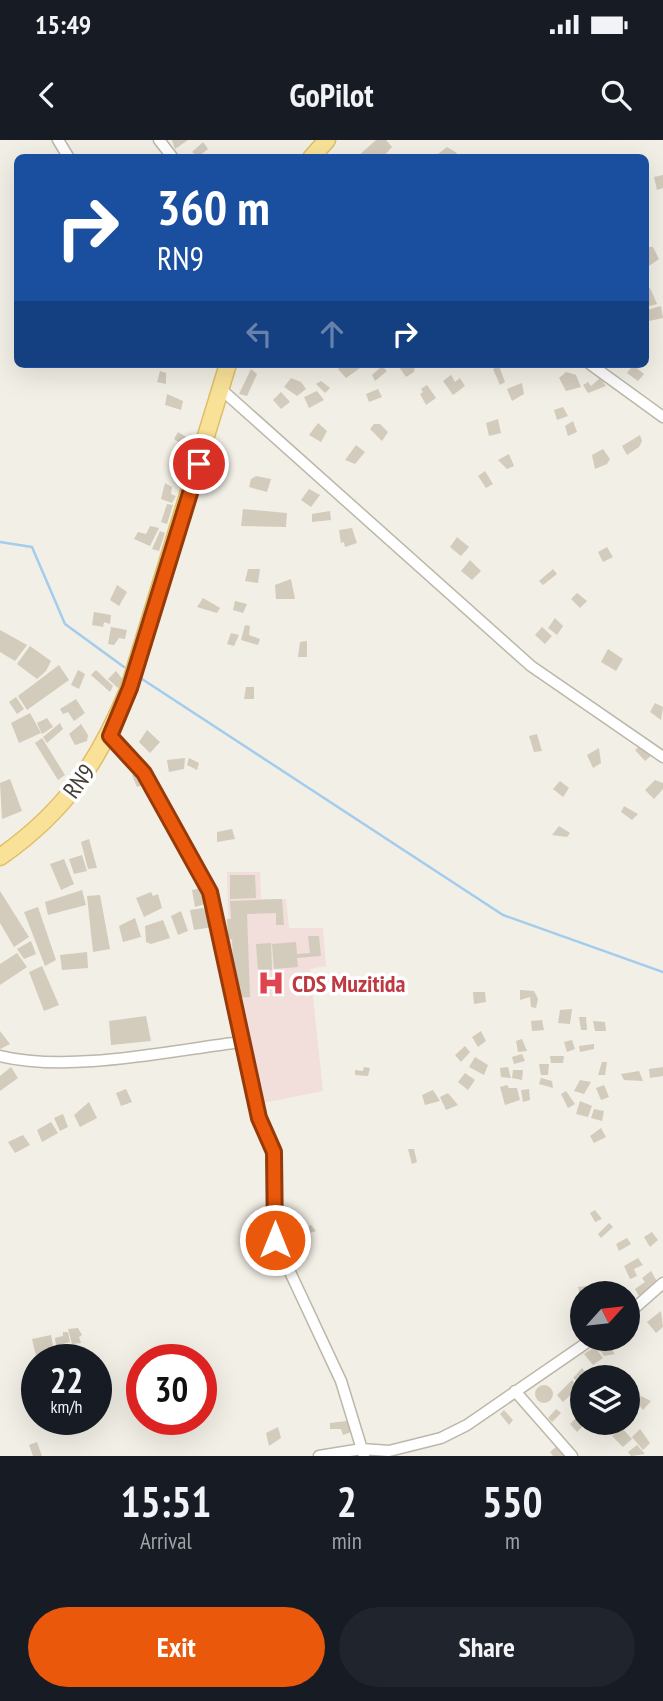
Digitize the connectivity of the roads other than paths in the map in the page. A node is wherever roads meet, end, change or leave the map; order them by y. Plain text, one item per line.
1 (159, 140) edge
2 (327, 140) edge
3 (170, 154) edge
4 (315, 154) edge
5 (224, 368) edge
6 (596, 368) edge
7 (222, 390) junction
8 (663, 417) edge
9 (110, 736) junction
10 (663, 757) edge
11 (0, 857) edge
12 (241, 1042) junction
13 (0, 1056) edge
14 (663, 1283) edge
15 (640, 1303) edge
16 (574, 1351) edge
17 (515, 1391) junction
18 (363, 1453) edge
19 (318, 1456) edge
20 (572, 1456) edge

1 - 3 street
2 - 4 main road
5 - 7 main road, RN9
6 - 8 street
7 - 9 main road, RN9
7 - 10 street
9 - 11 main road, RN9
9 - 12 street
12 - 13 street
12 - 18 street
14 - 15 street
16 - 17 street
17 - 18 street
17 - 20 street
18 - 19 street

